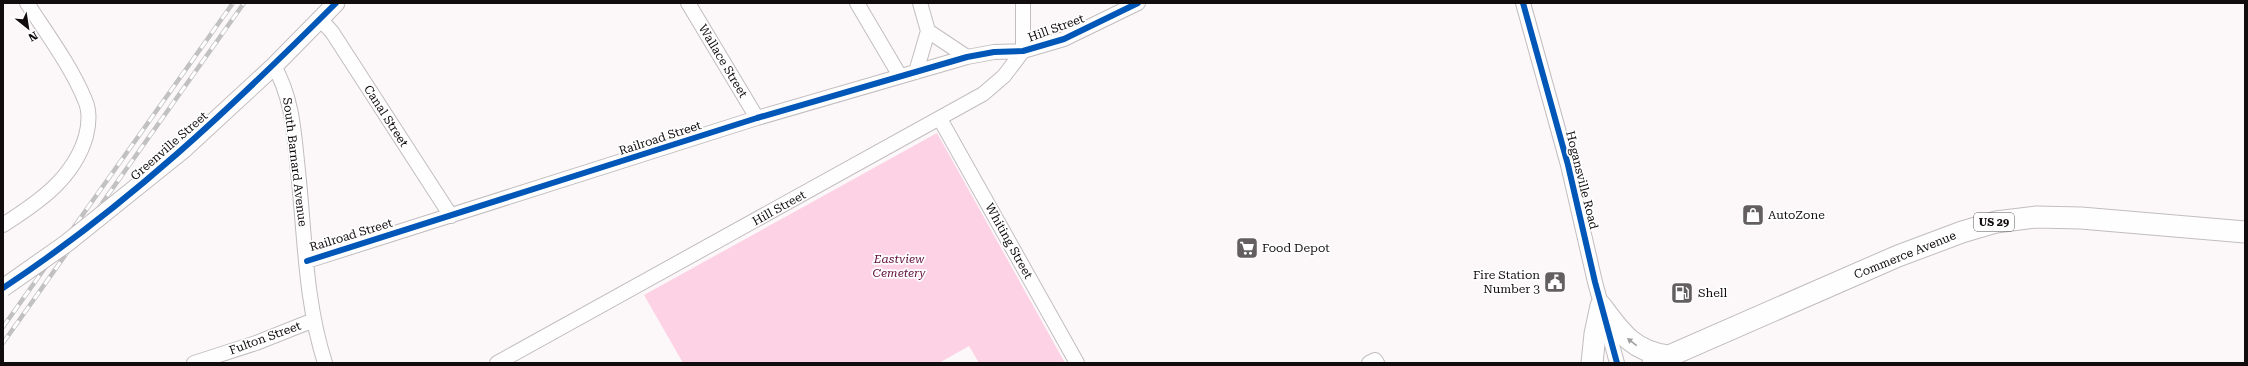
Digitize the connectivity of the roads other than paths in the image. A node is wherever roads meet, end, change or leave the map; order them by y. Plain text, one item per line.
1 (27, 3) edge
2 (336, 3) edge
3 (857, 3) edge
4 (920, 3) edge
5 (1023, 3) edge
6 (1138, 3) edge
7 (1523, 3) edge
8 (694, 6) edge
9 (320, 19) junction
10 (928, 31) junction
11 (1023, 51) junction
12 (967, 57) junction
13 (274, 66) junction
14 (916, 72) junction
15 (900, 76) junction
16 (757, 118) junction
17 (940, 119) junction
18 (451, 216) junction
19 (3, 225) edge
20 (2245, 232) edge
21 (307, 261) junction
22 (3, 288) edge
23 (1601, 306) junction
24 (314, 320) junction
25 (1661, 361) edge
26 (194, 363) edge
27 (325, 363) edge
28 (497, 363) edge
29 (1077, 363) edge
30 (1592, 363) edge
31 (1617, 363) edge

1 - 19 street
2 - 9 street, Greenville Street
3 - 15 street
4 - 10 street
5 - 11 street
6 - 11 street, Hill Street
7 - 23 street, Hogansville Road
8 - 16 street, Wallace Street
9 - 13 street, Greenville Street
9 - 18 street, Canal Street
10 - 12 street
10 - 14 street
11 - 12 street, Railroad Street
11 - 17 street, Hill Street
12 - 14 street, Railroad Street
13 - 21 street, South Barnard Avenue
13 - 22 street, Greenville Street, bridge
14 - 15 street, Railroad Street
15 - 16 street, Railroad Street
16 - 18 street, Railroad Street
17 - 28 street, Hill Street
17 - 29 street, Whiting Street
18 - 21 street, Railroad Street
20 - 25 main road, Commerce Avenue / US 29
21 - 24 street, South Barnard Avenue
25 -> 23 main road
23 - 30 main road
23 - 31 street, Hogansville Road
24 - 26 street, Fulton Street
24 - 27 street, South Barnard Avenue

